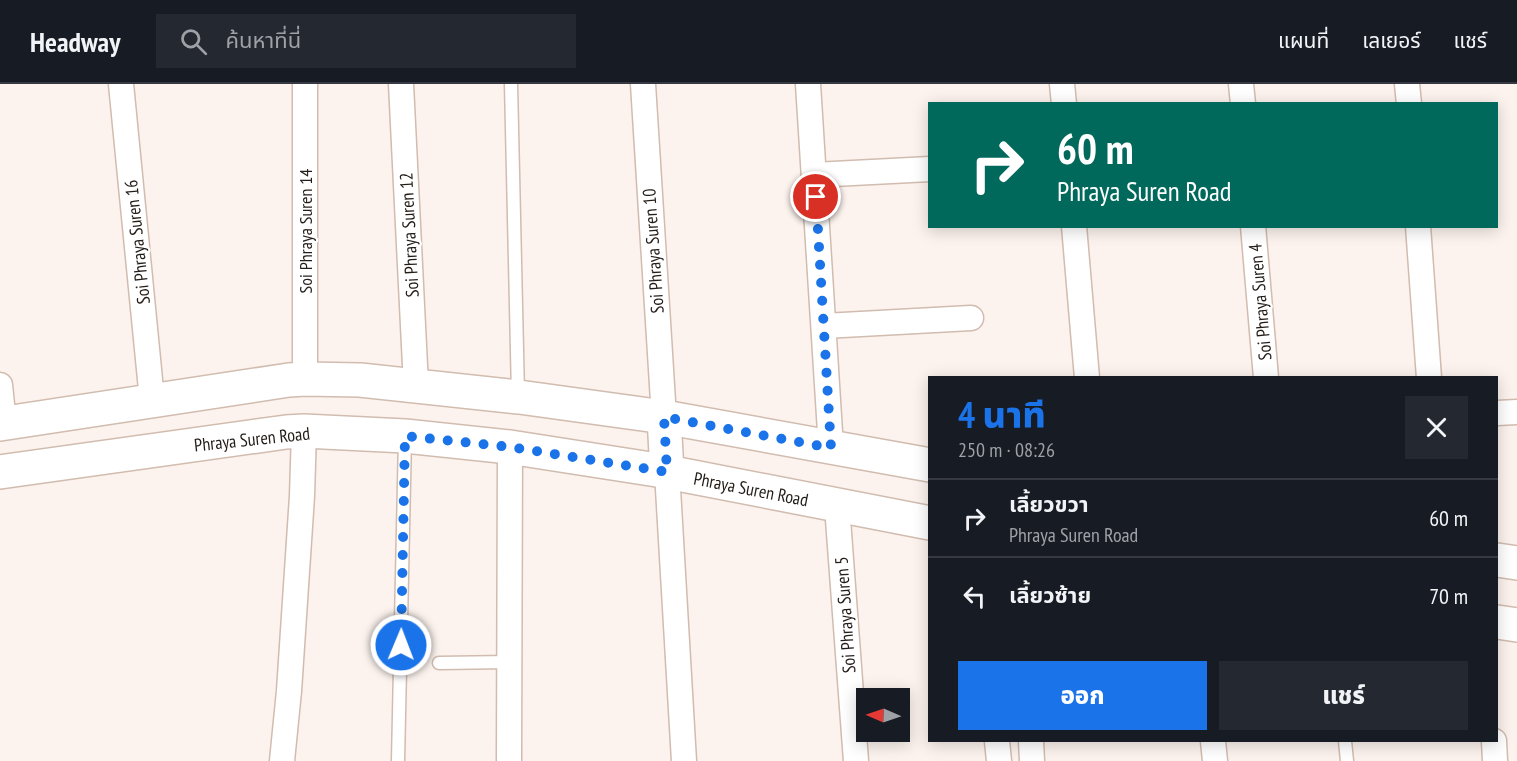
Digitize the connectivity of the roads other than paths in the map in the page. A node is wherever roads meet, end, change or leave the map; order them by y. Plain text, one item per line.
1 (122, 84) edge
2 (304, 84) edge
3 (401, 84) edge
4 (512, 84) edge
5 (643, 84) edge
6 (808, 84) edge
7 (1062, 84) edge
8 (1241, 84) edge
9 (1407, 84) edge
10 (1064, 102) edge
11 (1243, 102) edge
12 (1409, 102) edge
13 (928, 169) edge
14 (814, 175) junction
15 (1074, 228) edge
16 (1253, 228) edge
17 (1418, 228) edge
18 (970, 318) dead end
19 (824, 326) junction
20 (1087, 376) edge
21 (1266, 376) edge
22 (1429, 376) edge
23 (305, 378) junction
24 (0, 385) edge
25 (416, 386) junction
26 (519, 398) junction
27 (152, 400) junction
28 (1517, 412) edge
29 (1498, 413) edge
30 (664, 417) junction
31 (2, 424) edge
32 (304, 431) junction
33 (405, 436) junction
34 (510, 447) junction
35 (831, 448) junction
36 (928, 465) edge
37 (0, 472) edge
38 (667, 472) junction
39 (837, 506) junction
40 (928, 523) edge
41 (1498, 560) edge
42 (1517, 563) edge
43 (1498, 622) edge
44 (1517, 626) edge
45 (509, 662) junction
46 (439, 663) dead end
47 (997, 742) edge
48 (1031, 742) edge
49 (1213, 742) edge
50 (1345, 742) edge
51 (1494, 742) edge
52 (282, 761) edge
53 (398, 761) edge
54 (509, 761) edge
55 (684, 761) edge
56 (856, 761) edge
57 (999, 761) edge
58 (1032, 761) edge
59 (1215, 761) edge
60 (1347, 761) edge
61 (1496, 761) edge

1 - 27 street, Soi Phraya Suren 16
2 - 23 street, Soi Phraya Suren 14
3 - 25 street, Soi Phraya Suren 12
4 - 26 lane
5 - 30 street, Soi Phraya Suren 10
6 - 14 street
7 - 10 street
8 - 11 street
9 - 12 street
13 - 14 street
14 - 19 street
15 - 20 street
16 - 21 street, Soi Phraya Suren 4
17 - 22 street
18 - 19 street
19 - 35 street
23 - 25 street
23 - 27 street
24 - 31 street
25 - 26 street
26 - 30 street
27 - 31 street
28 - 29 street
30 - 35 street
30 - 38 street
32 - 33 street, Phraya Suren Road
32 - 37 street, Phraya Suren Road
32 - 52 street
33 - 34 street, Phraya Suren Road
33 - 53 lane
34 - 38 street, Phraya Suren Road
34 - 45 street
35 - 36 street
38 - 39 street, Phraya Suren Road
38 - 55 street
39 - 40 street, Phraya Suren Road
39 - 56 street, Soi Phraya Suren 5
41 - 42 street
43 - 44 street
45 - 46 lane
45 - 54 street
47 - 57 street
48 - 58 street
49 - 59 street
50 - 60 lane
51 - 61 street

